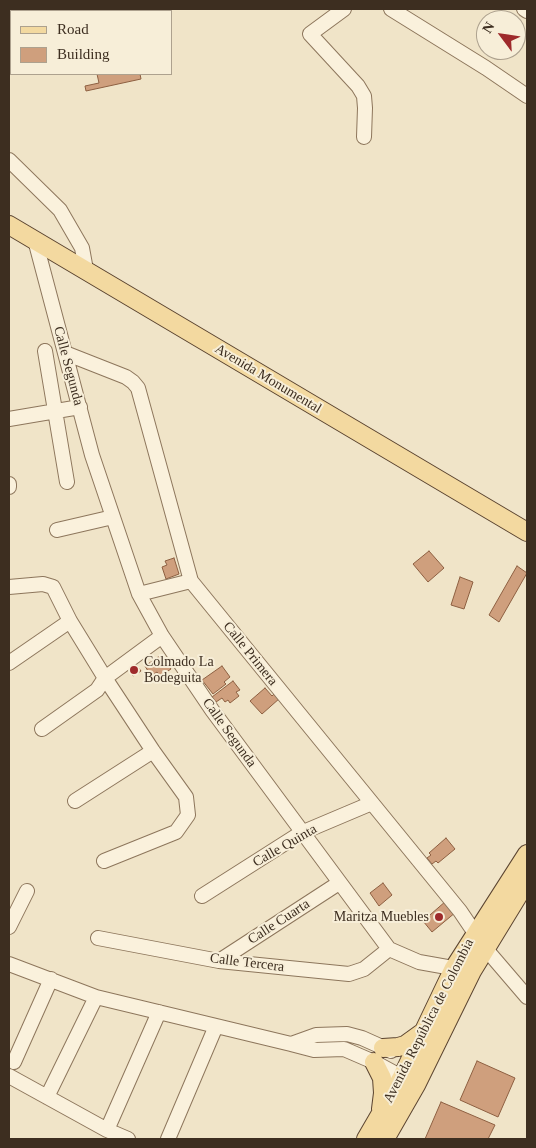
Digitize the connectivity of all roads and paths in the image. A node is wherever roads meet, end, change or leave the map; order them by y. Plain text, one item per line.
1 (344, 9) edge
2 (391, 9) edge
3 (524, 9) edge
4 (527, 11) edge
5 (527, 96) edge
6 (364, 137) dead end
7 (9, 160) edge
8 (9, 225) edge
9 (35, 240) junction
10 (86, 270) junction
11 (45, 351) dead end
12 (65, 353) junction
13 (80, 407) junction
14 (55, 412) junction
15 (9, 419) edge
16 (67, 482) dead end
17 (113, 518) junction
18 (57, 530) dead end
19 (527, 532) edge
20 (191, 581) junction
21 (9, 587) edge
22 (139, 594) junction
23 (70, 621) junction
24 (162, 636) junction
25 (9, 663) edge
26 (105, 678) junction
27 (42, 729) dead end
28 (153, 751) junction
29 (75, 800) dead end
30 (372, 803) junction
31 (301, 833) junction
32 (526, 858) edge
33 (104, 861) dead end
34 (527, 881) edge
35 (339, 883) junction
36 (27, 891) dead end
37 (202, 896) dead end
38 (9, 927) edge
39 (98, 938) dead end
40 (480, 941) junction
41 (389, 949) junction
42 (219, 962) junction
43 (9, 964) edge
44 (454, 968) junction
45 (472, 971) junction
46 (51, 979) junction
47 (96, 997) junction
48 (527, 997) edge
49 (159, 1012) junction
50 (216, 1026) junction
51 (423, 1032) junction
52 (347, 1034) junction
53 (291, 1044) junction
54 (344, 1050) junction
55 (379, 1055) junction
56 (14, 1062) dead end
57 (418, 1063) junction
58 (9, 1076) edge
59 (409, 1081) junction
60 (47, 1097) junction
61 (377, 1121) junction
62 (107, 1130) junction
63 (128, 1139) edge
64 (168, 1139) edge
65 (366, 1139) edge
66 (385, 1139) edge

1 - 6 street
2 - 5 street
3 - 4 street
7 - 10 street
8 - 9 main road, Avenida Monumental
9 - 10 main road, Avenida Monumental
9 - 12 street, Calle Segunda
10 - 19 main road, Avenida Monumental
11 - 14 street
12 - 13 street, Calle Segunda
12 - 20 street, Calle Primera
13 - 14 street
13 - 17 street, Calle Segunda
14 - 15 street
14 - 16 street
17 - 18 street
17 - 22 street, Calle Segunda
20 - 22 street
20 - 30 street, Calle Primera
21 - 23 street
22 - 24 street, Calle Segunda
23 - 25 street
23 - 26 street
24 - 26 street
24 - 31 street, Calle Segunda
26 - 27 street
26 - 28 street
28 - 29 street
28 - 33 street
30 - 31 street, Calle Quinta
30 - 40 street, Calle Primera
31 - 35 street, Calle Segunda
31 - 37 street, Calle Quinta
32 - 40 main road, Avenida República de Colombia
34 - 40 main road, Avenida República de Colombia
35 - 41 street, Calle Segunda
35 - 42 street, Calle Cuarta
36 - 38 street
39 - 42 street, Calle Tercera
40 - 44 main road, Avenida República de Colombia
40 - 45 main road, Avenida República de Colombia
40 - 48 street, Calle Primera
41 - 42 street, Calle Tercera
41 - 44 street, Calle Segunda
43 - 46 street
44 - 45 street, Calle Segunda
44 - 51 main road, Avenida República de Colombia
45 - 57 main road, Avenida República de Colombia
46 - 47 street
46 - 56 street
47 - 49 street
47 - 60 street
49 - 50 street
49 - 62 street
50 - 53 street
50 - 64 street
51 - 55 main road
51 - 57 main road, Avenida República de Colombia
52 - 53 street
52 - 54 street
52 - 55 street
53 - 54 street
54 - 55 street
55 - 57 street
55 - 59 street
55 - 61 main road
57 - 59 main road, Avenida República de Colombia
58 - 60 street
59 - 61 main road, Avenida República de Colombia
59 - 66 main road, Avenida República de Colombia
60 - 62 street
61 - 65 main road, Avenida República de Colombia
62 - 63 street

